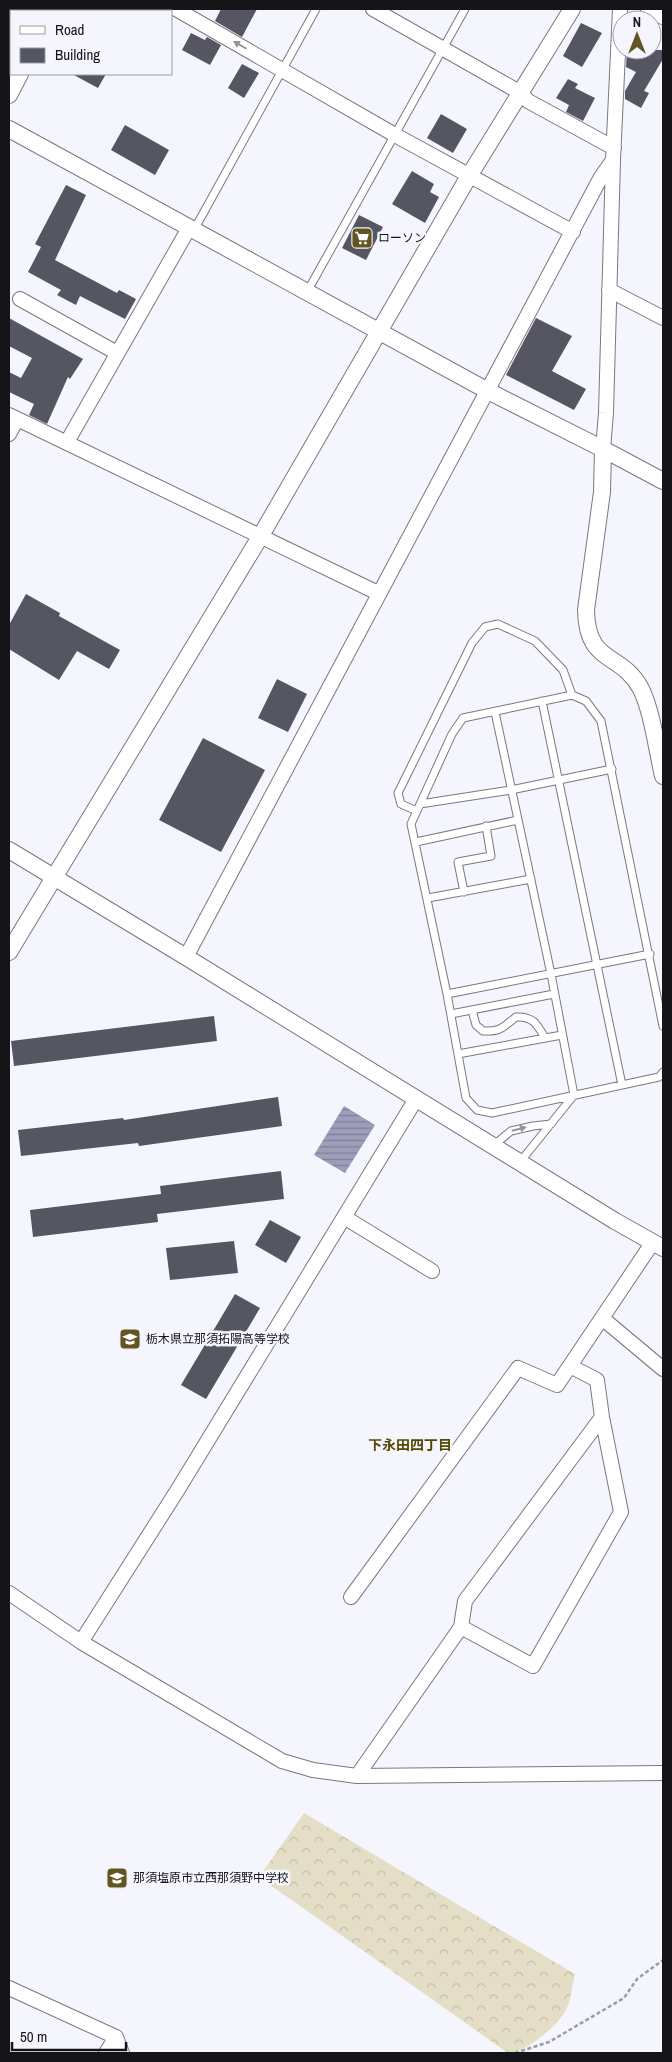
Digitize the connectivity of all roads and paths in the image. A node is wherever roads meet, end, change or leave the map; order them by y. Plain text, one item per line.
1 (176, 9) edge
2 (316, 9) edge
3 (373, 9) edge
4 (465, 9) edge
5 (572, 9) edge
6 (620, 9) edge
7 (649, 9) edge
8 (663, 16) edge
9 (442, 49) junction
10 (282, 69) junction
11 (521, 94) junction
12 (9, 129) edge
13 (395, 134) junction
14 (614, 154) junction
15 (469, 176) junction
16 (191, 229) junction
17 (573, 232) junction
18 (609, 290) junction
19 (307, 292) junction
20 (20, 300) dead end
21 (663, 318) edge
22 (379, 330) junction
23 (117, 353) junction
24 (488, 391) junction
25 (13, 417) edge
26 (9, 434) edge
27 (67, 442) junction
28 (603, 449) junction
29 (663, 481) edge
30 (260, 537) junction
31 (378, 593) junction
32 (572, 695) junction
33 (542, 702) junction
34 (495, 712) junction
35 (612, 770) junction
36 (663, 776) edge
37 (558, 780) junction
38 (512, 790) junction
39 (418, 808) junction
40 (518, 820) junction
41 (486, 826) junction
42 (416, 842) junction
43 (9, 850) edge
44 (53, 878) junction
45 (530, 879) junction
46 (464, 892) junction
47 (428, 898) junction
48 (9, 952) edge
49 (650, 954) junction
50 (186, 957) junction
51 (596, 965) junction
52 (550, 974) junction
53 (447, 994) junction
54 (554, 994) junction
55 (472, 1010) junction
56 (451, 1014) junction
57 (663, 1026) edge
58 (562, 1035) junction
59 (545, 1038) junction
60 (458, 1054) junction
61 (663, 1072) edge
62 (622, 1085) junction
63 (574, 1095) junction
64 (416, 1099) junction
65 (550, 1124) junction
66 (493, 1146) junction
67 (520, 1163) junction
68 (344, 1217) junction
69 (658, 1245) edge
70 (432, 1271) dead end
71 (602, 1318) junction
72 (570, 1366) junction
73 (663, 1368) edge
74 (602, 1417) junction
75 (9, 1593) edge
76 (351, 1597) dead end
77 (461, 1627) junction
78 (81, 1642) junction
79 (663, 1773) edge
80 (357, 1776) junction
81 (663, 1960) edge
82 (9, 1988) edge
83 (116, 2037) junction
84 (106, 2053) edge
85 (122, 2053) edge
86 (516, 2053) edge

10 -> 1 street
2 - 10 lane
3 - 9 street
4 - 9 lane
5 - 11 street
6 - 14 street
7 - 8 street
9 - 11 street
9 - 13 lane
10 - 13 street
10 - 16 lane
11 - 14 street
11 - 15 street
12 - 16 street
13 - 15 street
13 - 19 lane
14 - 17 street
14 - 18 street
15 - 17 street
15 - 22 street
16 - 19 street
16 - 23 street
17 - 24 street
18 - 21 street
18 - 28 street
19 - 22 street
20 - 23 street
22 - 24 street
22 - 30 street
23 - 27 street
24 - 28 street
24 - 31 street
25 - 26 street
25 - 27 street
27 - 30 street
28 - 29 street
28 - 36 street
30 - 31 street
30 - 44 street
31 - 50 street
32 - 33 lane
32 - 35 lane
32 - 39 lane
33 - 34 lane
33 - 37 lane
34 - 38 lane
34 - 39 lane
35 - 37 lane
35 - 49 lane
37 - 38 lane
37 - 51 lane
38 - 39 lane
38 - 40 lane
39 - 42 lane
40 - 41 lane
40 - 45 lane
41 - 42 lane
41 - 46 lane
42 - 47 lane
43 - 44 street
44 - 48 street
44 - 50 street
45 - 46 lane
45 - 52 lane
46 - 47 lane
47 - 53 lane
49 - 51 lane
49 - 57 lane
50 - 64 street
51 - 52 lane
51 - 62 lane
52 - 53 lane
52 - 54 lane
53 - 56 lane
54 - 55 lane
54 - 58 lane
55 - 56 lane
55 - 59 lane
56 - 60 lane
58 - 59 lane
58 - 63 lane
59 - 60 lane
60 - 63 lane
61 - 62 lane
62 - 63 lane
63 - 65 lane
64 - 66 street
64 - 68 street
66 -> 65 lane
65 - 67 lane
66 - 67 street
67 - 69 street
68 - 70 street
68 - 78 street
69 - 71 street
71 - 72 street
71 - 73 street
72 - 74 street
72 - 76 street
74 - 77 street
74 - 77 street
75 - 78 street
77 - 80 street
78 - 80 street
79 - 80 street
81 - 86 path
82 - 83 street
83 - 84 street
83 - 85 street

